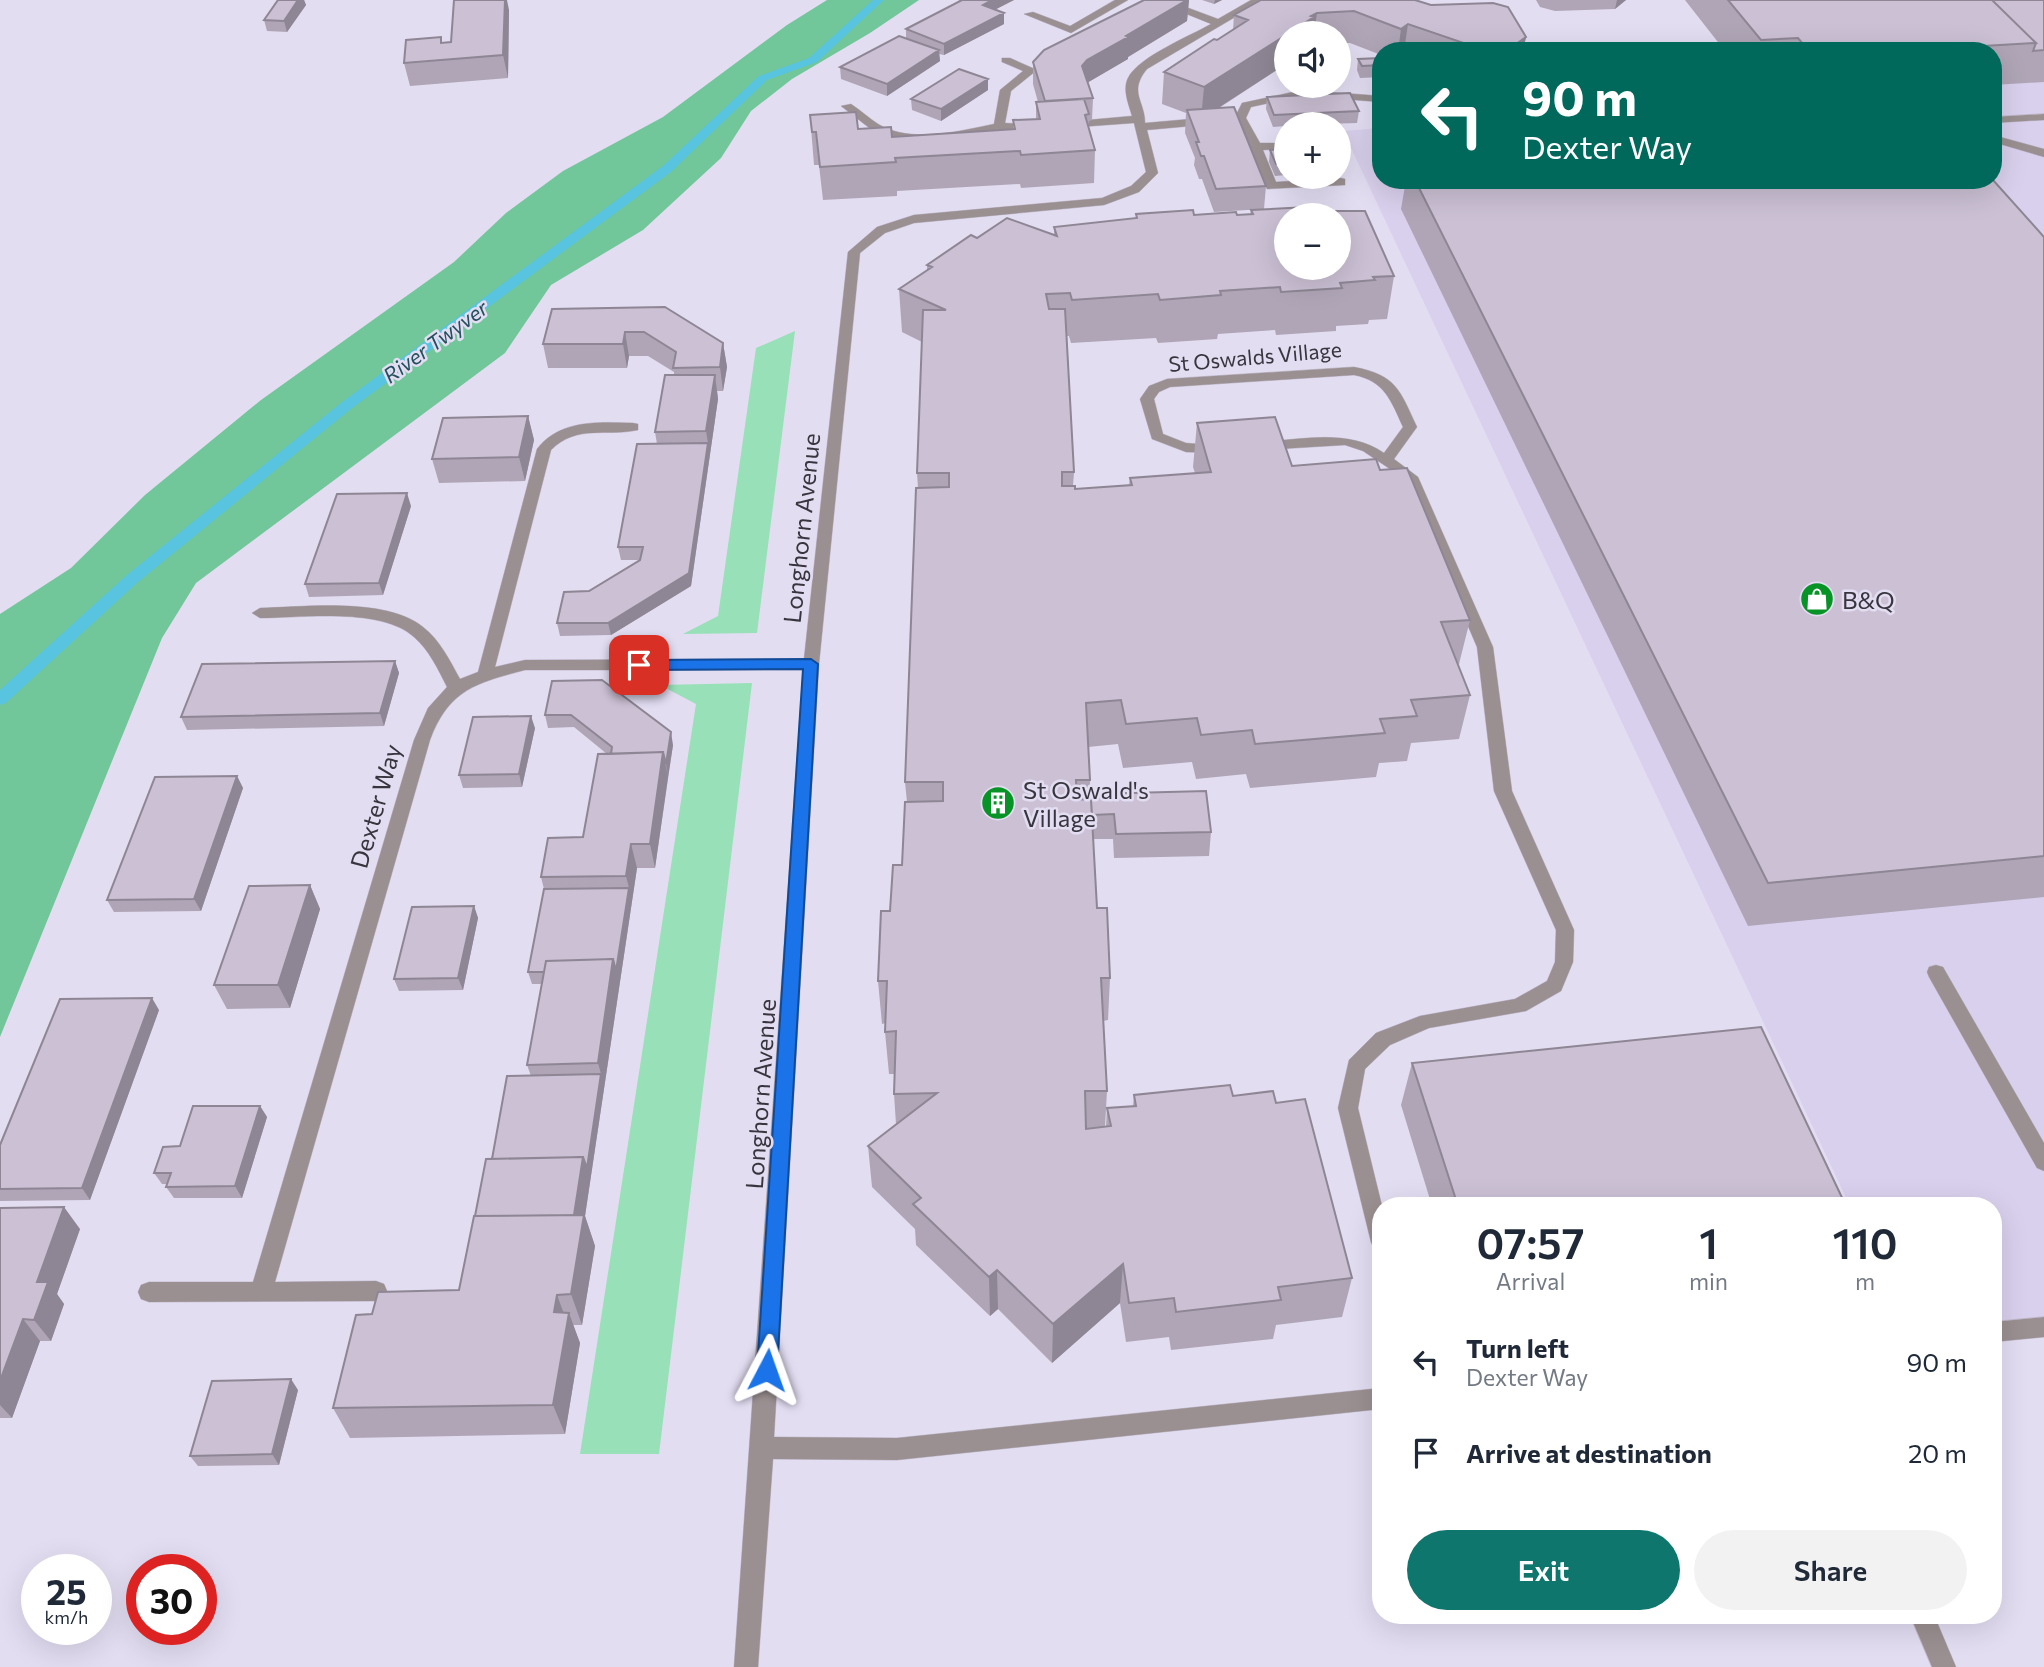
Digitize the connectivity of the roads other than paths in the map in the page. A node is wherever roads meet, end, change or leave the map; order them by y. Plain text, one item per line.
1 (1123, 0) edge
2 (1157, 0) edge
3 (1259, 0) edge
4 (1029, 14) dead end
5 (1219, 23) junction
6 (1006, 60) dead end
7 (1372, 100) edge
8 (847, 106) dead end
9 (2044, 117) edge
10 (1240, 118) junction
11 (2002, 119) edge
12 (1141, 123) junction
13 (999, 127) junction
14 (2002, 141) edge
15 (1274, 146) edge
16 (1256, 147) junction
17 (2044, 153) edge
18 (1274, 186) edge
19 (633, 427) dead end
20 (1387, 459) junction
21 (260, 613) dead end
22 (811, 664) junction
23 (485, 676) junction
24 (456, 688) junction
25 (1936, 971) dead end
26 (2044, 1162) edge
27 (1372, 1205) edge
28 (376, 1291) edge
29 (149, 1292) dead end
30 (261, 1292) junction
31 (2044, 1327) edge
32 (2002, 1331) edge
33 (1372, 1399) edge
34 (762, 1448) junction
35 (1926, 1624) edge
36 (746, 1667) edge
37 (1944, 1667) edge

1 - 4 street
2 - 5 street
3 - 5 street, Longhorn Avenue
5 - 12 street, Longhorn Avenue
6 - 13 street
7 - 10 street
8 - 13 street
9 - 11 street
10 - 12 street
10 - 16 street
12 - 13 street
12 - 22 street, Longhorn Avenue
14 - 17 street
15 - 16 street
16 - 18 street
19 - 23 street
20 - 20 street, St Oswalds Village
20 - 27 street, St Oswalds Village
21 - 24 street
22 - 23 street, Dexter Way
22 - 34 street, Longhorn Avenue
23 - 24 street, Dexter Way
24 - 30 street, Dexter Way
25 - 26 street
28 - 30 street
29 - 30 street
31 - 32 street
33 - 34 street
34 - 36 street, Longhorn Avenue
35 - 37 street

